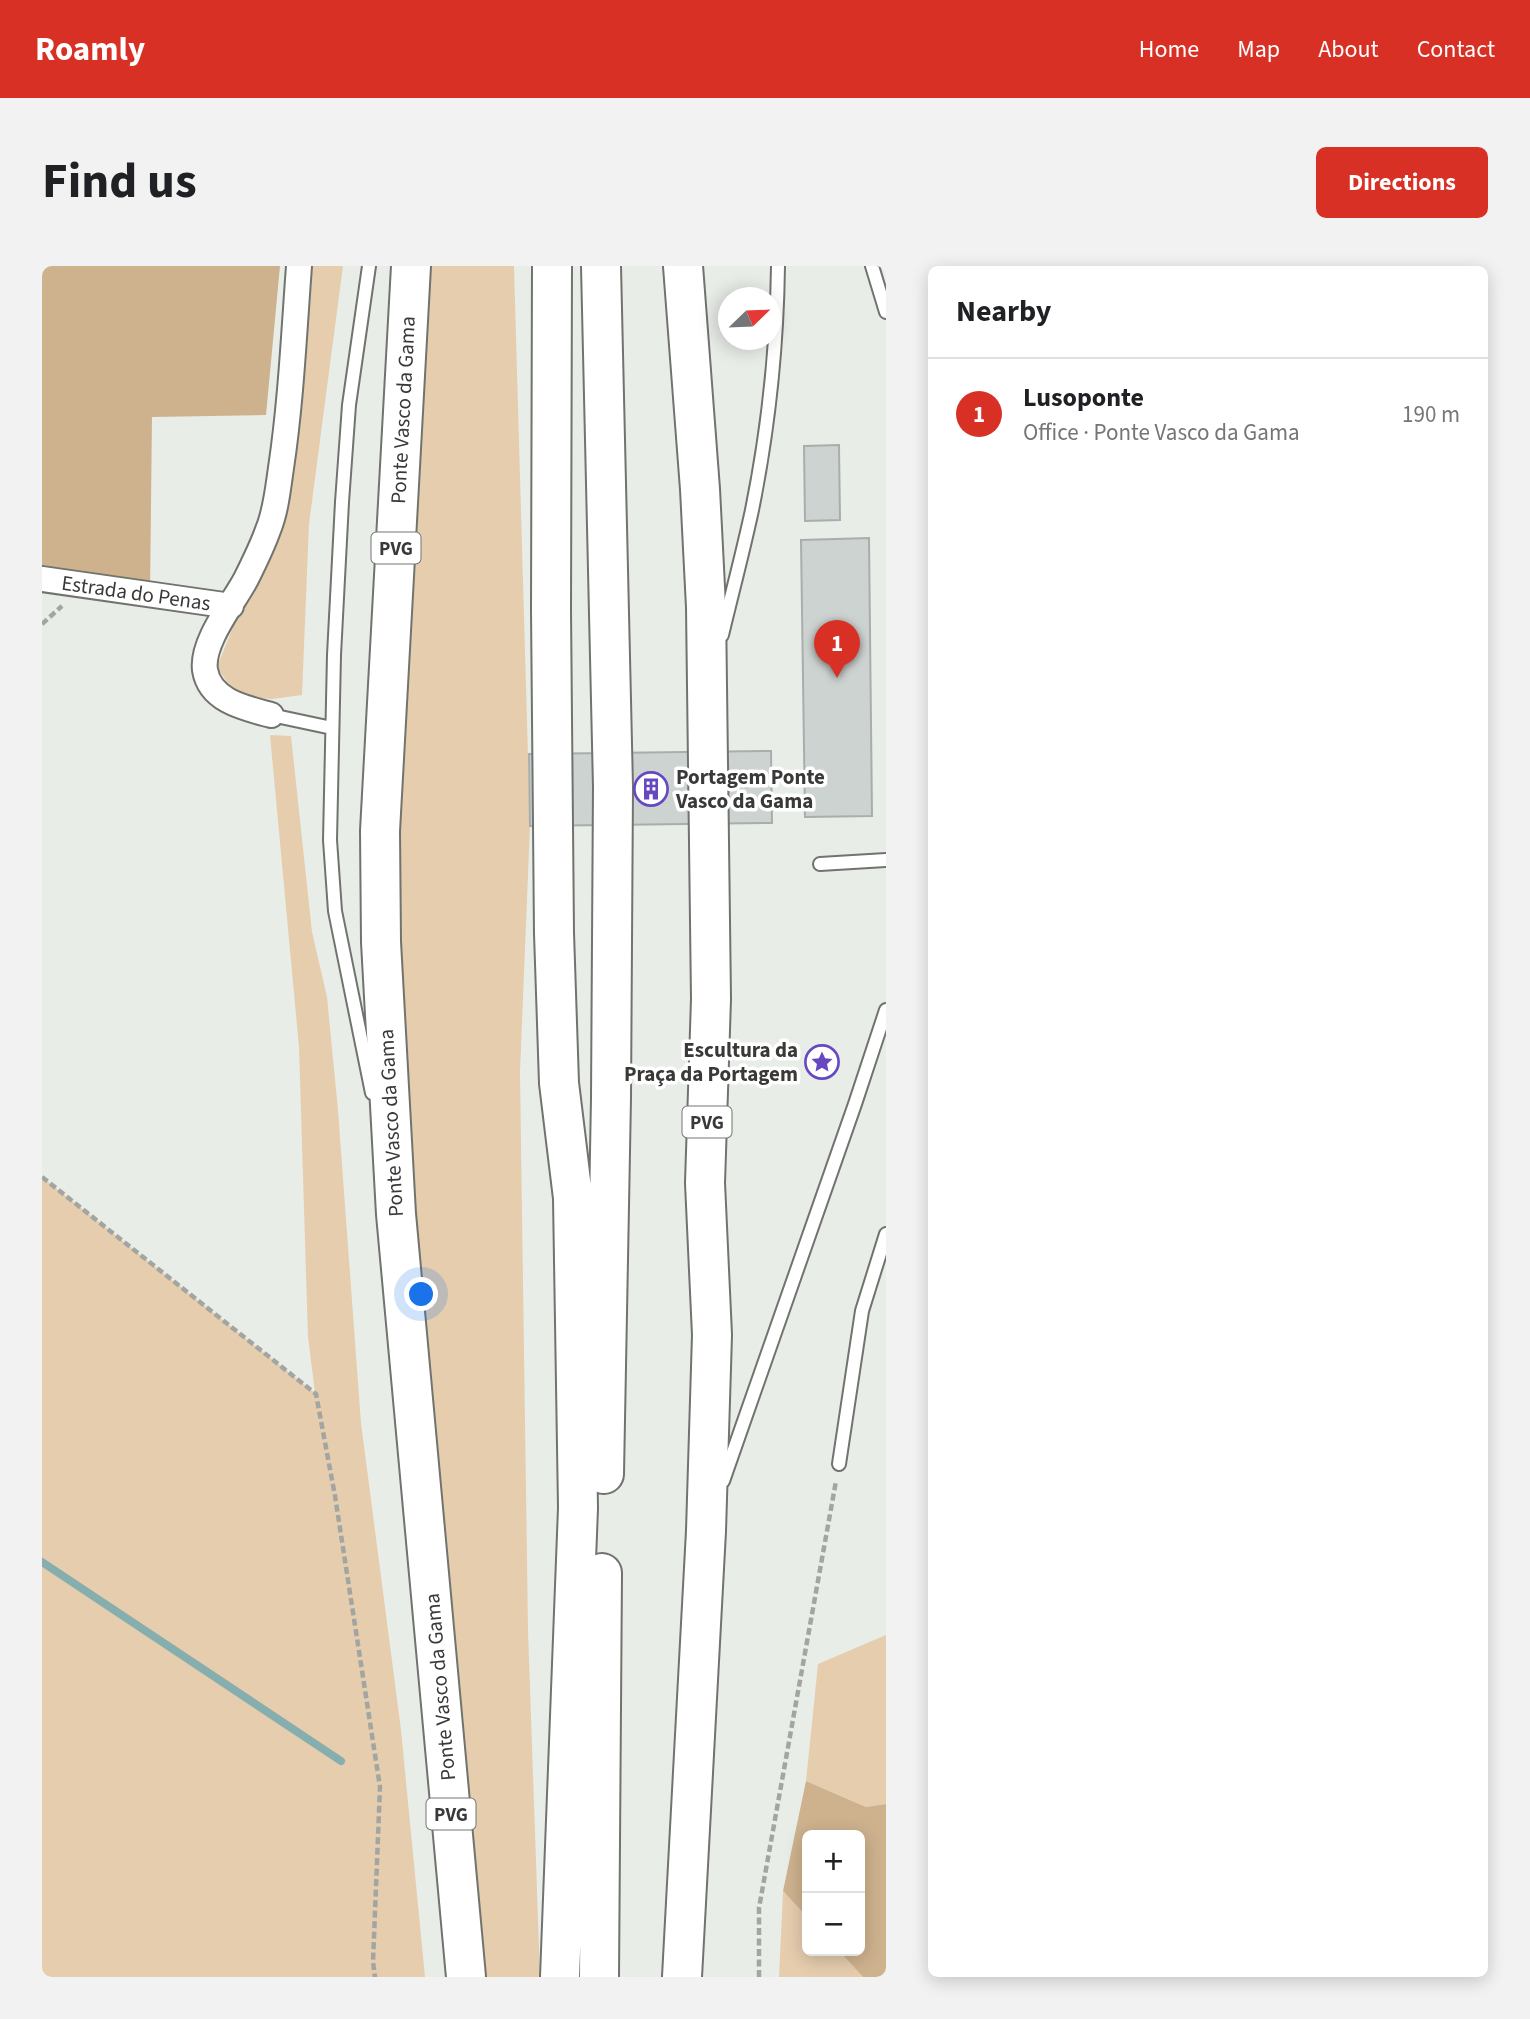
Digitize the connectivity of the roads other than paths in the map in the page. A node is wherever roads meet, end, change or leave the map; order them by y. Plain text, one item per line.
1 (299, 266) edge
2 (369, 266) edge
3 (411, 266) edge
4 (552, 266) edge
5 (601, 266) edge
6 (682, 266) edge
7 (778, 266) edge
8 (872, 266) edge
9 (886, 312) edge
10 (42, 579) edge
11 (230, 606) junction
12 (707, 693) junction
13 (271, 715) joint
14 (332, 728) junction
15 (886, 860) edge
16 (820, 864) dead end
17 (886, 1010) edge
18 (374, 1104) dead end
19 (377, 1118) dead end
20 (396, 1214) junction
21 (886, 1234) edge
22 (839, 1464) road end
23 (706, 1531) junction
24 (466, 1977) edge
25 (560, 1977) edge
26 (599, 1977) edge
27 (682, 1977) edge

1 - 11 street
2 - 14 lane
3 - 20 highway, Ponte Vasco da Gama / PVG
4 - 25 highway
5 - 26 highway
6 - 12 highway, PVG
7 - 12 lane
8 - 9 lane
10 - 11 street, Estrada do Penas
11 - 13 street
12 - 23 highway, PVG
13 - 14 lane
14 - 18 lane
15 - 16 lane
17 - 23 lane
19 - 20 lane
20 - 24 highway, Ponte Vasco da Gama / PVG
21 - 22 lane
23 - 27 highway, PVG

